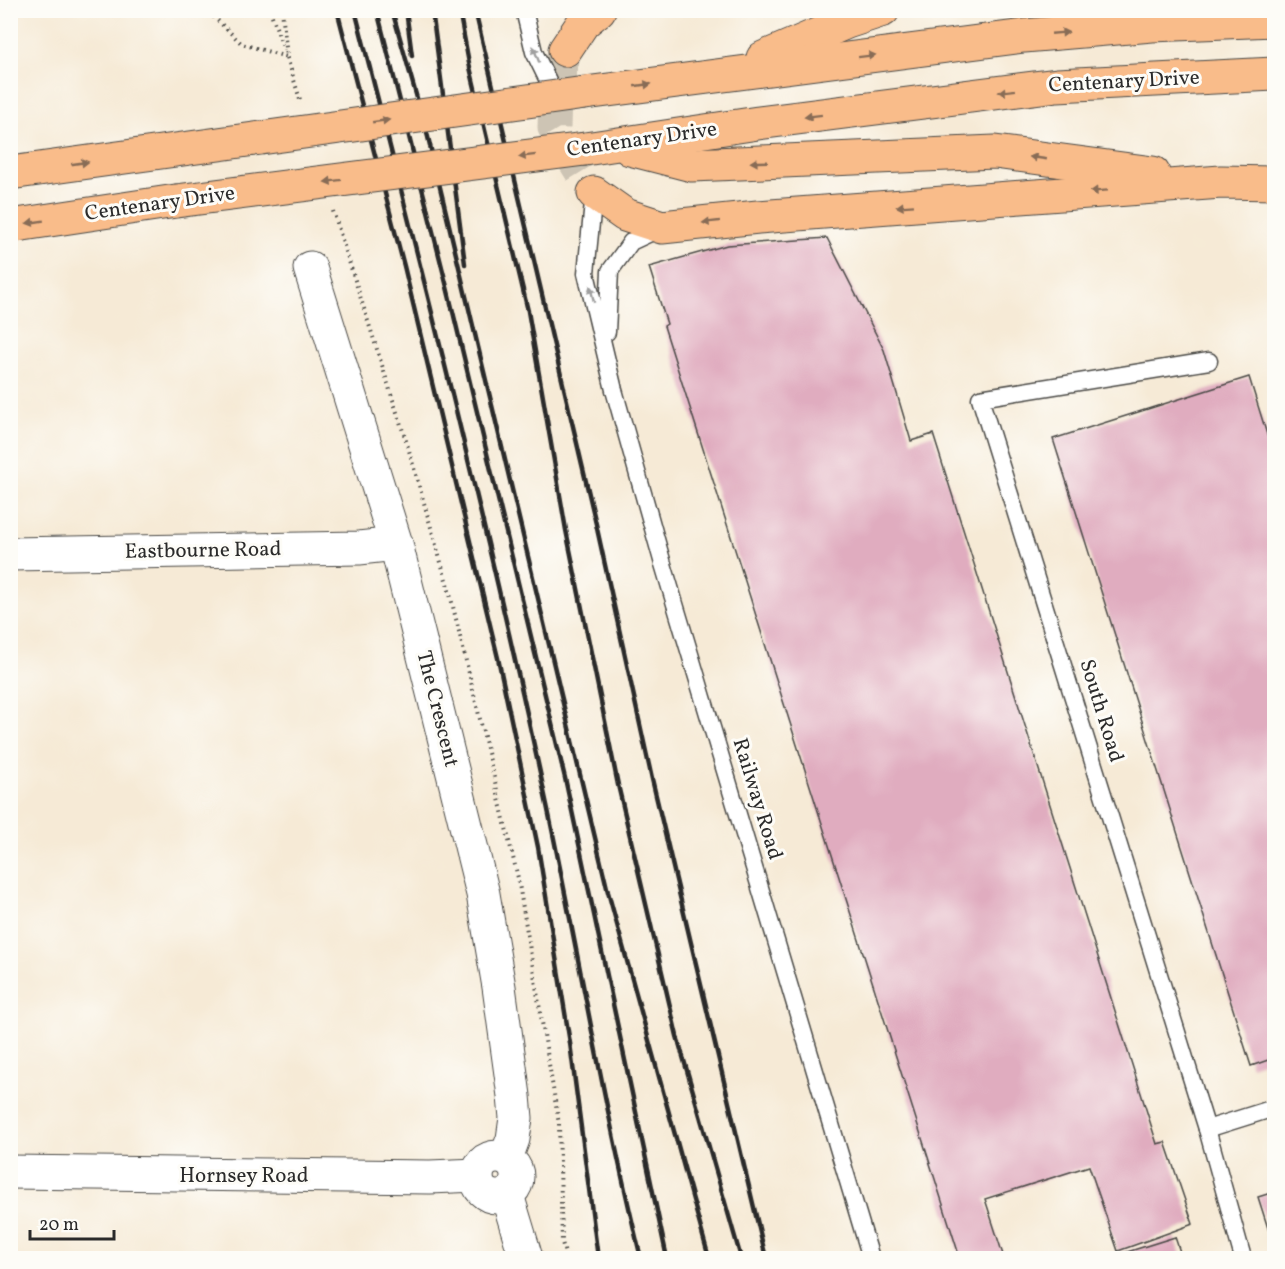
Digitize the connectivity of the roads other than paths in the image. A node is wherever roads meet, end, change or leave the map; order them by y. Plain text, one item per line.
1 (524, 10) edge
2 (599, 10) edge
3 (883, 10) edge
4 (1275, 20) edge
5 (565, 50) tunnel mouth
6 (725, 74) junction
7 (1275, 74) edge
8 (555, 95) dead end
9 (600, 147) junction
10 (10, 173) edge
11 (1221, 182) junction
12 (1275, 183) edge
13 (594, 193) joint
14 (10, 226) edge
15 (662, 227) junction
16 (310, 268) dead end
17 (606, 351) junction
18 (1209, 361) dead end
19 (396, 544) junction
20 (10, 554) edge
21 (1275, 1108) edge
22 (1207, 1130) junction
23 (506, 1158) junction
24 (10, 1172) edge
25 (477, 1175) junction
26 (507, 1195) junction
27 (526, 1258) edge
28 (871, 1258) edge
29 (1243, 1258) edge

8 -> 1 lane
2 - 5 highway
3 - 6 highway
6 -> 4 highway
10 -> 6 highway, bridge
7 -> 9 highway, Centenary Drive
11 -> 9 highway
9 -> 14 highway, Centenary Drive, bridge
11 - 12 highway
11 -> 15 highway
13 - 15 highway
17 -> 13 lane, Railway Road
15 - 17 lane, Railway Road
16 - 19 street, The Crescent
17 - 28 lane, Railway Road
18 - 22 lane, South Road
19 - 20 street, Eastbourne Road
19 - 23 street, The Crescent
21 - 22 lane
22 - 29 lane, South Road
23 - 25 street
23 - 26 street
24 - 25 street, Hornsey Road
25 - 26 street
26 - 27 street

